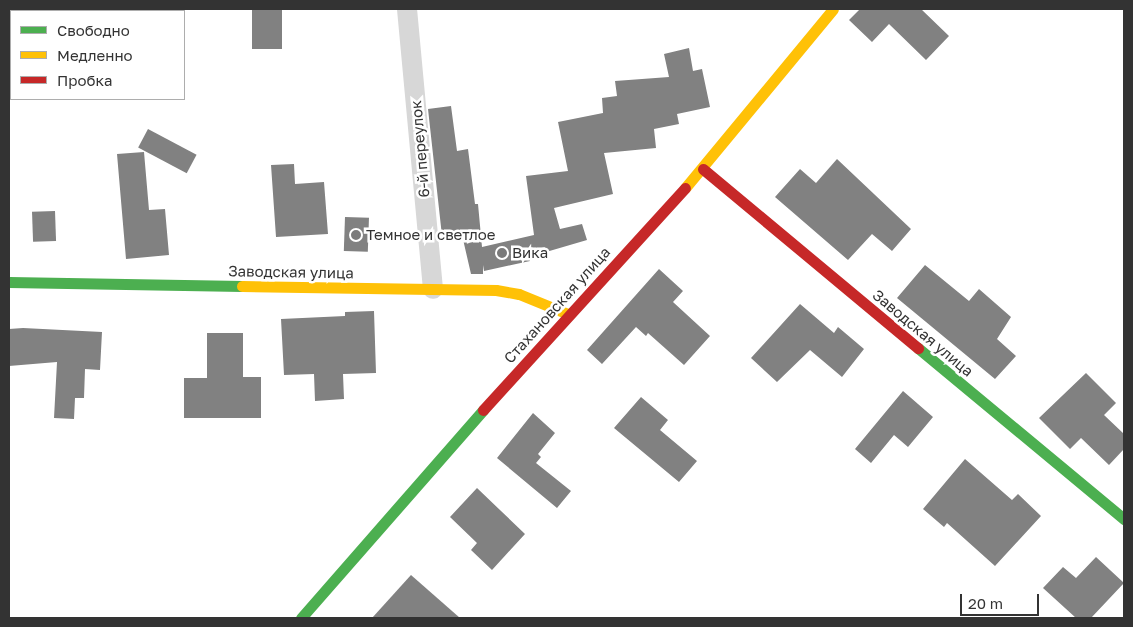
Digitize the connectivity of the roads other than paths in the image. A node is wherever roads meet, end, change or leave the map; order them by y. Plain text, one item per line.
1 (407, 9) edge
2 (833, 9) edge
3 (703, 169) junction
4 (9, 282) edge
5 (433, 289) junction
6 (568, 314) junction
7 (1124, 519) edge
8 (301, 618) edge

1 - 5 street, 6-й переулок
2 - 3 street, Стахановская улица
3 - 6 street, Стахановская улица
3 - 7 street, Заводская улица
4 - 5 street, Заводская улица
5 - 6 street, Заводская улица
6 - 8 street, Стахановская улица

